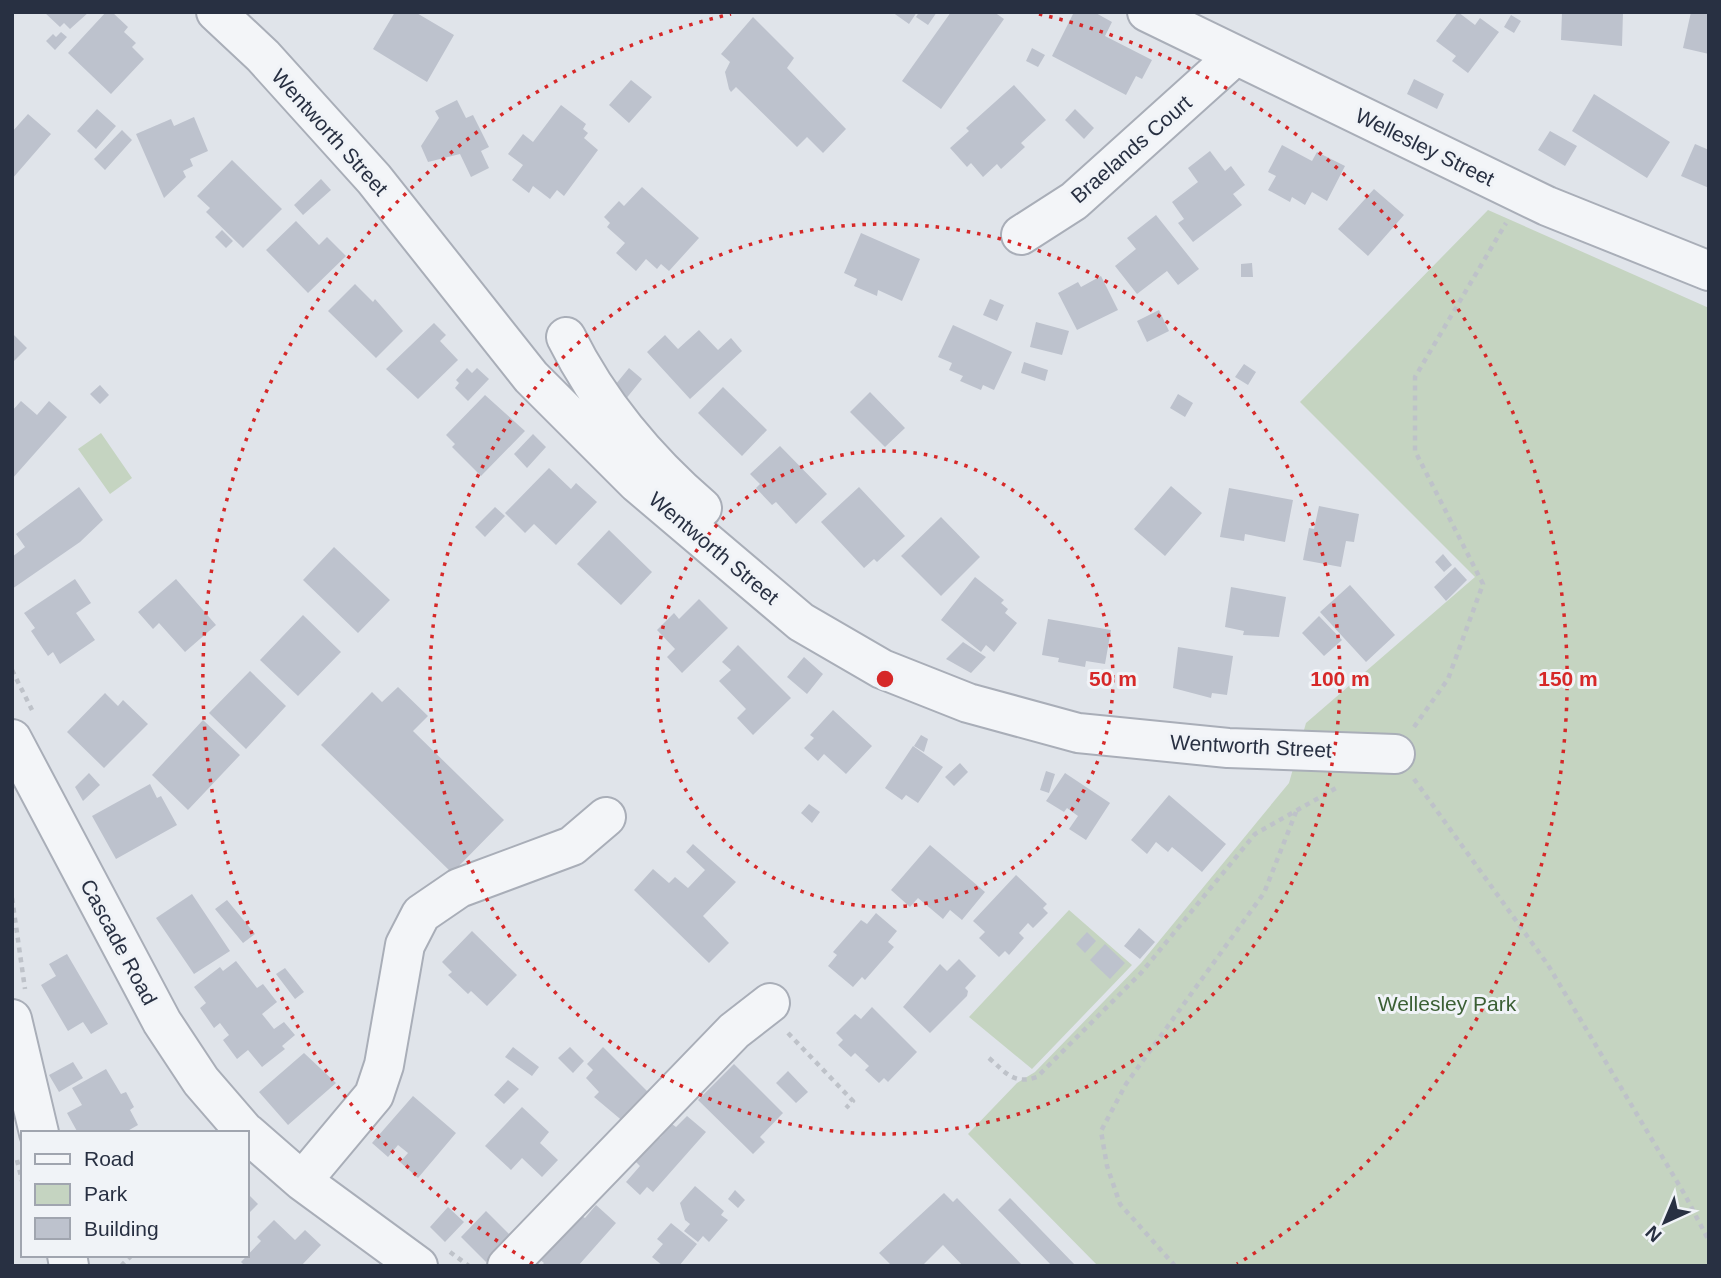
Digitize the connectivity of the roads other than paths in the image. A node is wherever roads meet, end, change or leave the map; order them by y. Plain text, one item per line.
1 (216, 12) edge
2 (1147, 12) edge
3 (1235, 56) junction
4 (1021, 235) dead end
5 (1709, 271) edge
6 (566, 337) dead end
7 (725, 558) junction
8 (21, 747) edge
9 (1378, 753) road end
10 (606, 817) dead end
11 (770, 1003) road end
12 (12, 1019) edge
13 (39, 1131) edge
14 (244, 1131) edge
15 (248, 1135) edge
16 (302, 1181) junction
17 (433, 1258) edge
18 (507, 1266) edge

1 - 7 street, Wentworth Street
2 - 3 street, Wellesley Street
3 - 4 street, Braelands Court
3 - 5 street, Wellesley Street
6 - 7 street
7 - 9 street, Wentworth Street
8 - 14 street, Cascade Road
10 - 16 street
11 - 18 street
12 - 13 street
15 - 16 street, Cascade Road
16 - 17 street, Cascade Road

